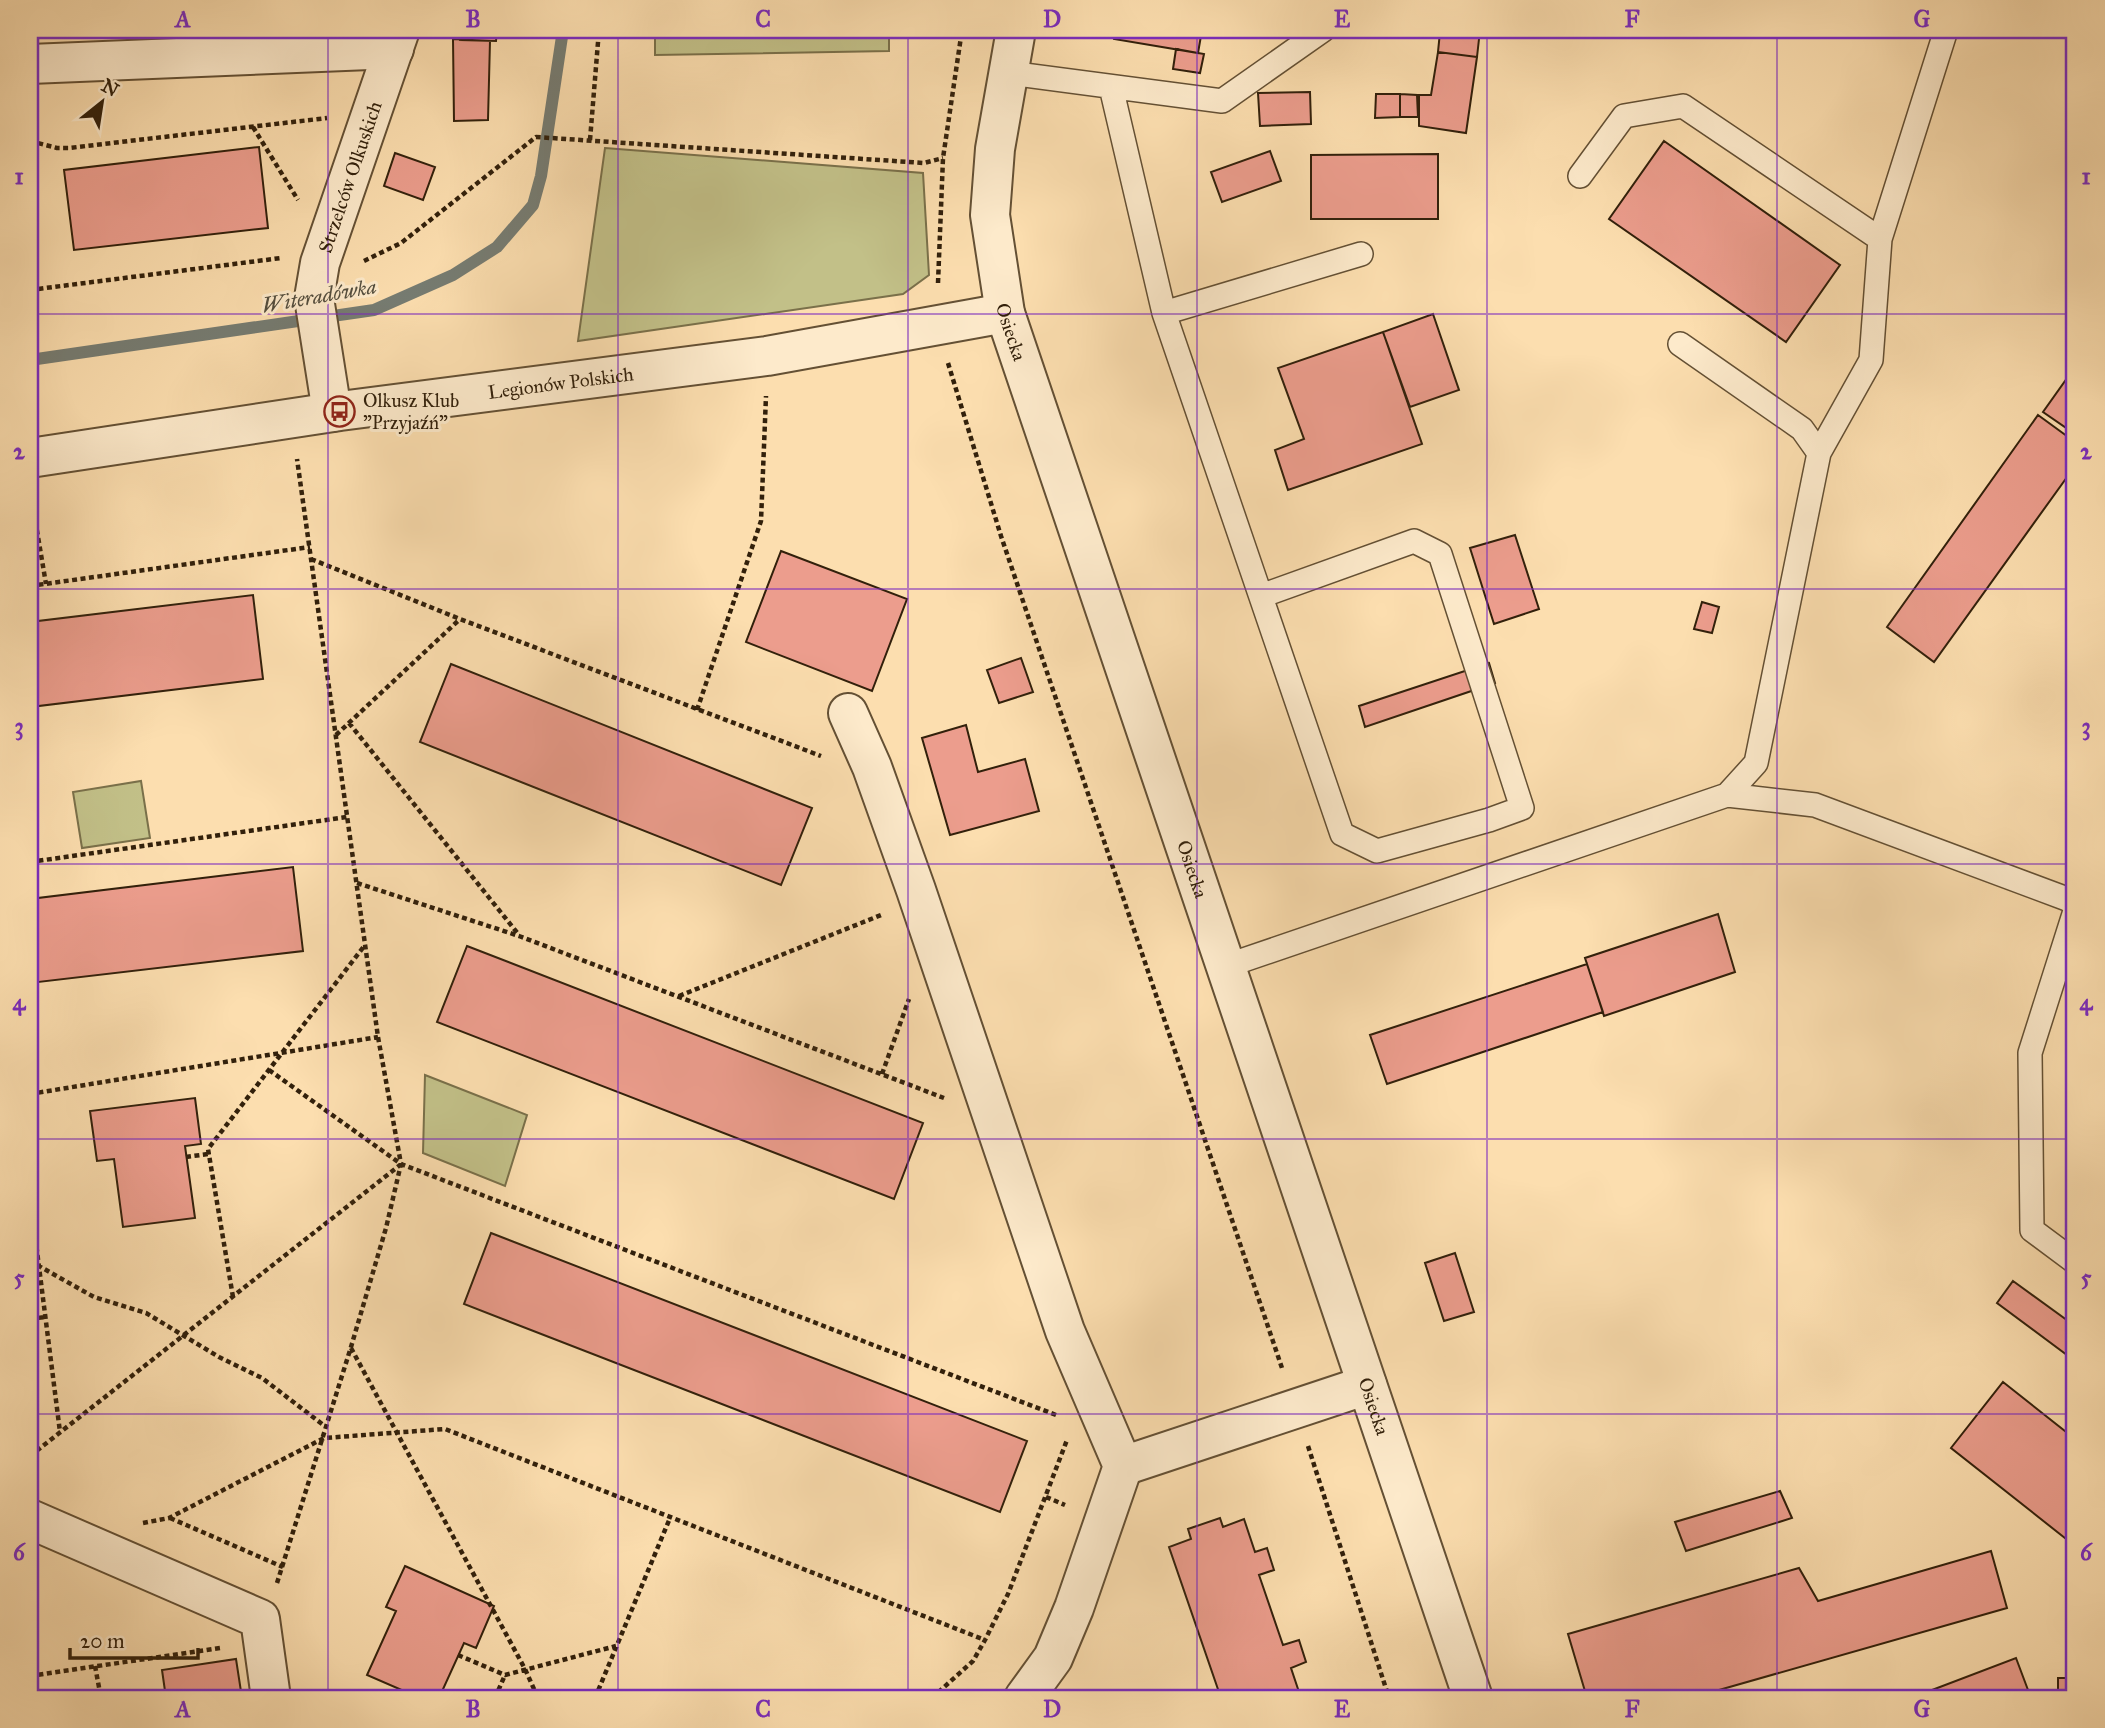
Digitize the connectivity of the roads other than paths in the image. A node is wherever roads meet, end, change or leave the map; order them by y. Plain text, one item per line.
1 (1016, 30) edge
2 (1323, 30) edge
3 (1946, 30) edge
4 (397, 39) edge
5 (30, 64) edge
6 (1009, 73) junction
7 (1111, 87) junction
8 (1580, 176) dead end
9 (1880, 239) junction
10 (1361, 254) dead end
11 (1005, 313) junction
12 (1164, 313) junction
13 (1680, 344) dead end
14 (332, 412) junction
15 (1819, 453) junction
16 (30, 458) edge
17 (1261, 596) junction
18 (848, 713) dead end
19 (1727, 795) junction
20 (2073, 901) edge
21 (1226, 966) junction
22 (2075, 1262) edge
23 (1367, 1385) junction
24 (1123, 1466) junction
25 (30, 1519) edge
26 (271, 1698) edge
27 (1024, 1698) edge
28 (1473, 1698) edge

1 - 6 street, Osiecka
2 - 7 lane
3 - 9 lane
4 - 5 street
4 - 14 street, Strzelców Olkuskich
6 - 7 lane
6 - 11 street, Osiecka
7 - 12 lane
8 - 9 lane
9 - 15 lane
10 - 12 lane
11 - 14 street, Legionów Polskich
11 - 21 street, Osiecka
12 - 17 lane
13 - 15 lane
14 - 16 street, Legionów Polskich
15 - 19 lane
17 - 17 lane
18 - 24 street
19 - 20 lane
19 - 21 lane
20 - 22 lane
21 - 23 street, Osiecka
23 - 24 street
23 - 28 street, Osiecka
24 - 27 street
25 - 26 street

